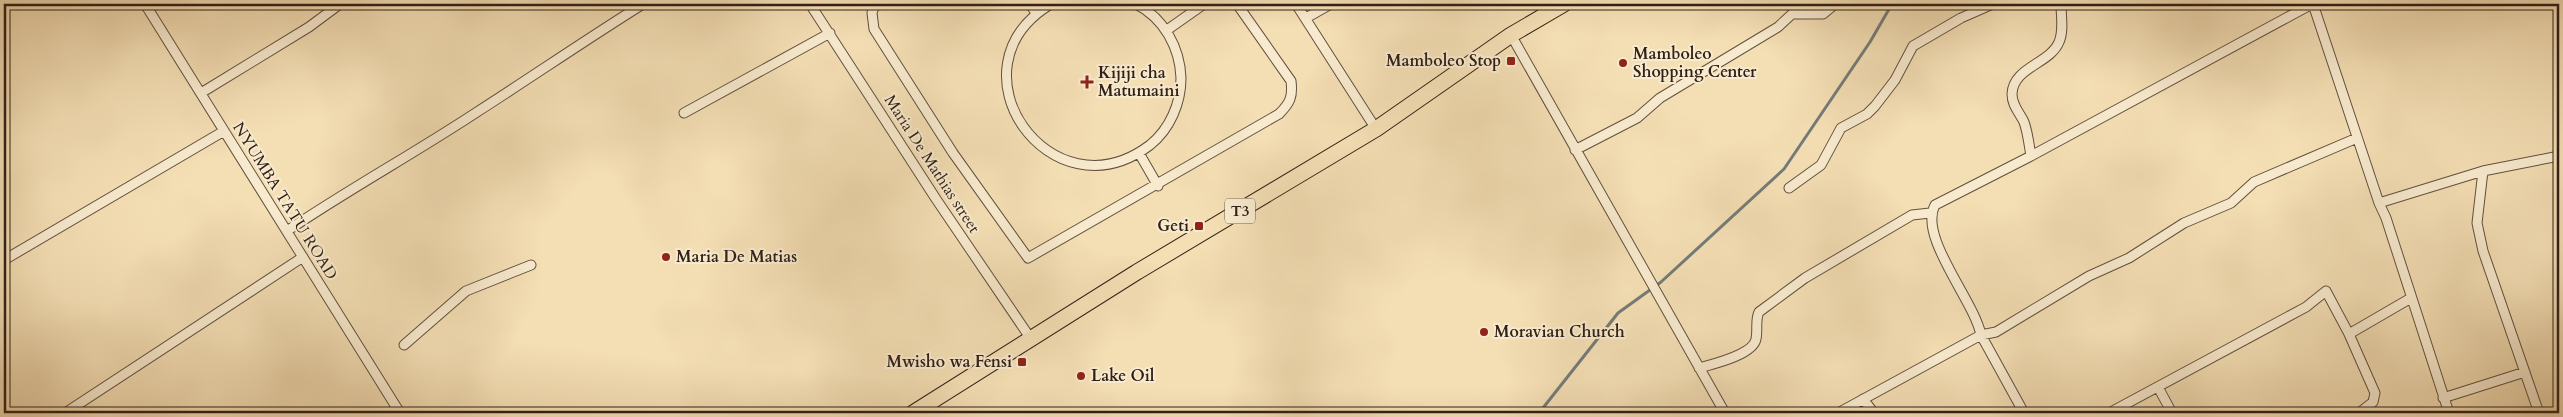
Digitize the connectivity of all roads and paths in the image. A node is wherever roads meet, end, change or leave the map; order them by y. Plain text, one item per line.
1 (146, 4) edge
2 (340, 4) edge
3 (643, 4) edge
4 (810, 4) edge
5 (875, 4) edge
6 (1030, 4) edge
7 (1051, 4) edge
8 (1136, 4) edge
9 (1204, 4) edge
10 (1237, 4) edge
11 (1296, 4) edge
12 (1331, 4) edge
13 (1564, 4) edge
14 (1835, 4) edge
15 (1993, 4) edge
16 (2061, 4) edge
17 (2312, 4) edge
18 (1036, 13) junction
19 (1306, 18) junction
20 (1167, 30) junction
21 (830, 33) junction
22 (1511, 35) junction
23 (201, 93) junction
24 (684, 113) dead end
25 (1376, 129) junction
26 (224, 131) junction
27 (2357, 138) junction
28 (1575, 150) junction
29 (1139, 153) junction
30 (2030, 156) junction
31 (2559, 156) edge
32 (2483, 172) junction
33 (1158, 186) junction
34 (1790, 188) dead end
35 (2378, 203) junction
36 (1930, 213) junction
37 (287, 231) junction
38 (302, 256) junction
39 (4, 260) edge
40 (531, 266) dead end
41 (2411, 298) junction
42 (2349, 334) junction
43 (1981, 335) junction
44 (1031, 339) junction
45 (404, 345) dead end
46 (1699, 368) junction
47 (2525, 372) junction
48 (2158, 387) junction
49 (2444, 398) junction
50 (1863, 399) junction
51 (65, 413) edge
52 (400, 413) edge
53 (913, 413) edge
54 (1725, 413) edge
55 (1838, 413) edge
56 (1874, 413) edge
57 (2024, 413) edge
58 (2109, 413) edge
59 (2172, 413) edge
60 (2359, 413) edge
61 (2449, 413) edge
62 (2539, 413) edge

1 - 23 street, NYUMBA TATU ROAD
2 - 23 street
3 - 37 street
4 - 21 street, Maria De Mathias street
5 - 33 street
6 - 18 street
7 - 18 street
8 - 20 street
9 - 20 street
10 - 33 street
11 - 19 street
12 - 19 street
13 - 22 highway, T3
14 - 28 street
15 - 34 street
16 - 30 street
17 - 27 street
17 - 30 street
18 - 29 street
19 - 25 street
20 - 29 street
21 - 24 street
21 - 44 street, Maria De Mathias street
22 - 25 highway, T3
22 - 28 street
23 - 26 street, NYUMBA TATU ROAD
25 - 44 highway, T3
26 - 37 street, NYUMBA TATU ROAD
26 - 39 street
27 - 35 street
27 - 43 street
28 - 46 street
29 - 33 street
30 - 36 street
31 - 32 street
32 - 35 street
32 - 47 street
35 - 41 street
36 - 43 street
36 - 46 street
37 - 38 street, NYUMBA TATU ROAD
38 - 51 street
38 - 52 street, NYUMBA TATU ROAD
40 - 45 street
41 - 42 street
41 - 49 street
42 - 48 street
42 - 60 street
43 - 50 street
43 - 57 street
44 - 53 highway, T3
46 - 54 street
47 - 49 street
47 - 62 street
48 - 58 street
48 - 59 street
49 - 61 street
50 - 55 street
50 - 56 street

